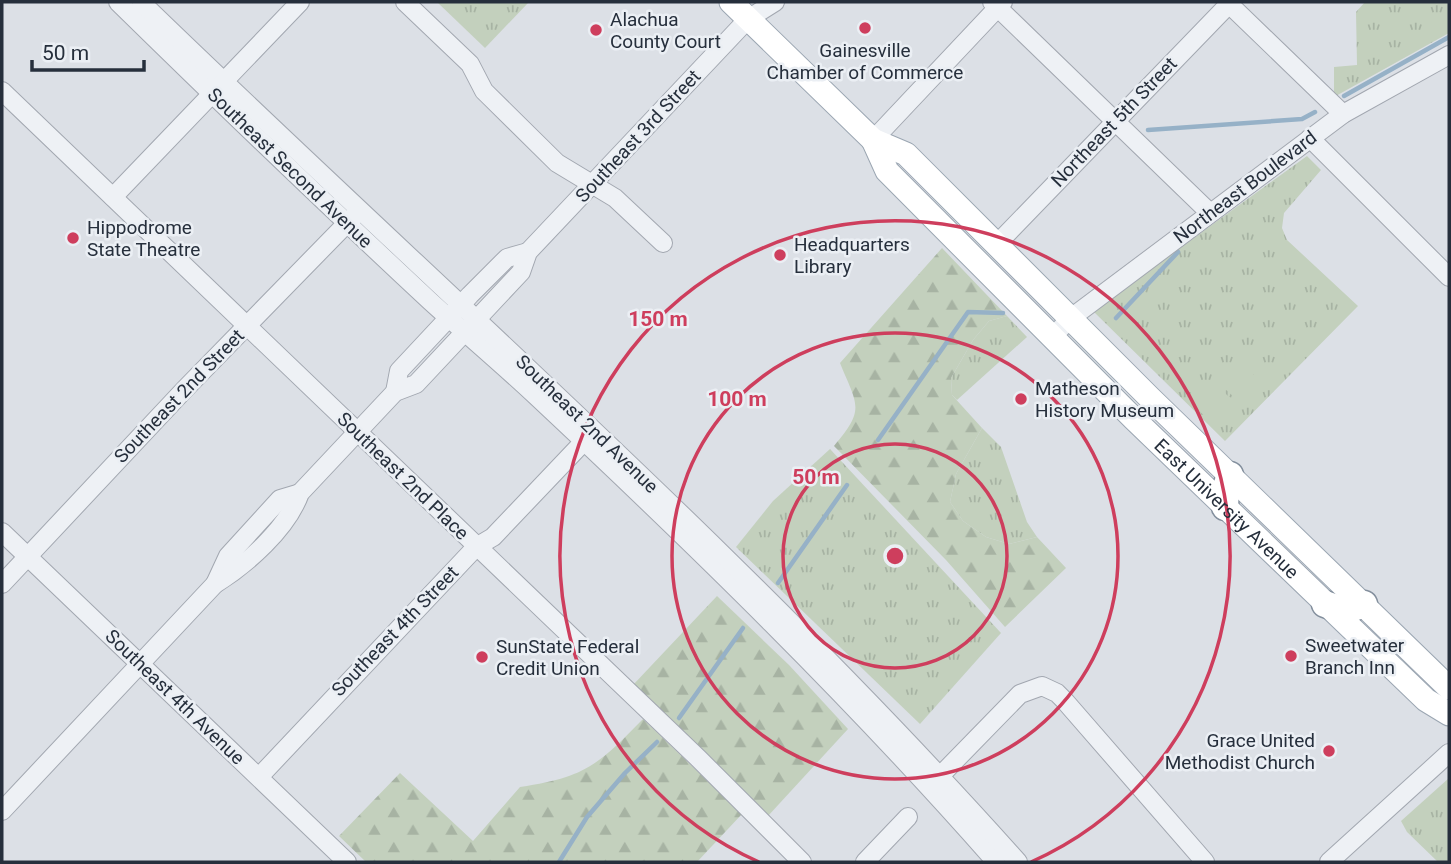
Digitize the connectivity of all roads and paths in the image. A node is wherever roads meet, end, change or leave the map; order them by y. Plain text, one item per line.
1 (118, 2) edge
2 (141, 2) edge
3 (300, 2) edge
4 (405, 2) edge
5 (731, 2) edge
6 (775, 2) edge
7 (1229, 2) edge
8 (998, 4) edge
9 (752, 10) edge
10 (1449, 55) edge
11 (217, 88) junction
12 (2, 91) edge
13 (1343, 114) junction
14 (1115, 120) junction
15 (1310, 138) junction
16 (873, 140) junction
17 (592, 185) junction
18 (113, 197) junction
19 (1209, 212) junction
20 (353, 217) junction
21 (663, 243) dead end
22 (997, 244) junction
23 (528, 252) junction
24 (1449, 277) edge
25 (455, 312) junction
26 (1071, 318) junction
27 (246, 326) junction
28 (470, 326) junction
29 (1052, 337) junction
30 (395, 392) junction
31 (358, 432) junction
32 (589, 437) junction
33 (1230, 475) junction
34 (1225, 507) junction
35 (2, 532) edge
36 (475, 547) junction
37 (27, 557) junction
38 (2, 584) edge
39 (1325, 604) junction
40 (1364, 604) junction
41 (140, 664) junction
42 (1449, 688) edge
43 (1449, 714) edge
44 (1449, 753) edge
45 (259, 777) junction
46 (937, 783) junction
47 (2, 811) edge
48 (908, 817) dead end
49 (347, 862) edge
50 (802, 862) edge
51 (865, 862) edge
52 (996, 862) edge
53 (1018, 862) edge
54 (1205, 862) edge
55 (1329, 862) edge

1 - 11 street, Southeast Second Avenue
2 - 11 street, Southeast 2nd Avenue
3 - 11 street
4 - 17 street
5 - 9 main road, East University Avenue
6 - 9 street, Southeast 3rd Street
7 - 13 street
7 - 14 street, Northeast 5th Street
8 - 14 street
8 - 16 street
9 - 16 main road, East University Avenue
9 - 17 street, Southeast 3rd Street
10 - 13 street, Northeast Boulevard
11 - 18 street
11 - 20 street, Southeast 2nd Avenue
12 - 18 street, Southeast 2nd Place
13 - 15 street, Northeast Boulevard
14 - 19 street
14 - 22 street, Northeast 5th Street
15 - 19 street, Northeast Boulevard
15 - 24 street
16 - 22 main road, East University Avenue
16 - 29 main road, East University Avenue
17 - 21 street
17 - 23 street, Southeast 3rd Street
18 - 27 street, Southeast 2nd Place
19 - 26 street, Northeast Boulevard
20 - 25 street, Southeast 2nd Avenue
20 - 27 street, Southeast 2nd Street
22 - 26 main road, East University Avenue
23 - 25 street, Southeast 3rd Street
23 - 28 street, Southeast 3rd Street
25 - 28 street, Southeast 2nd Avenue
25 - 30 street, Southeast 3rd Street
26 - 29 street, Northeast Boulevard
26 - 33 main road, East University Avenue
27 - 31 street, Southeast 2nd Place
27 - 37 street, Southeast 2nd Street
28 - 30 street, Southeast 3rd Street
28 - 32 street, Southeast 2nd Avenue
29 - 34 main road, East University Avenue
30 - 31 street, Southeast 3rd Street
31 - 36 street, Southeast 2nd Place
31 - 41 street, Southeast 3rd Street
32 - 36 street, Southeast 4th Street
32 - 46 street, Southeast 2nd Avenue
33 - 34 highway
33 - 40 main road, East University Avenue
34 - 39 main road, East University Avenue
35 - 37 street, Southeast 4th Avenue
36 - 45 street, Southeast 4th Street
36 - 50 street, Southeast 2nd Place
37 - 38 street, Southeast 2nd Street
37 - 41 street, Southeast 4th Avenue
39 - 40 highway
39 - 43 main road, East University Avenue
40 - 42 main road, East University Avenue
41 - 45 street, Southeast 4th Avenue
41 - 47 street, Southeast 3rd Street
44 - 55 street
45 - 49 street, Southeast 4th Avenue
46 - 52 street, Southeast 2nd Avenue
46 - 53 street, Southeast 2nd Avenue
46 - 54 street
48 - 51 street

